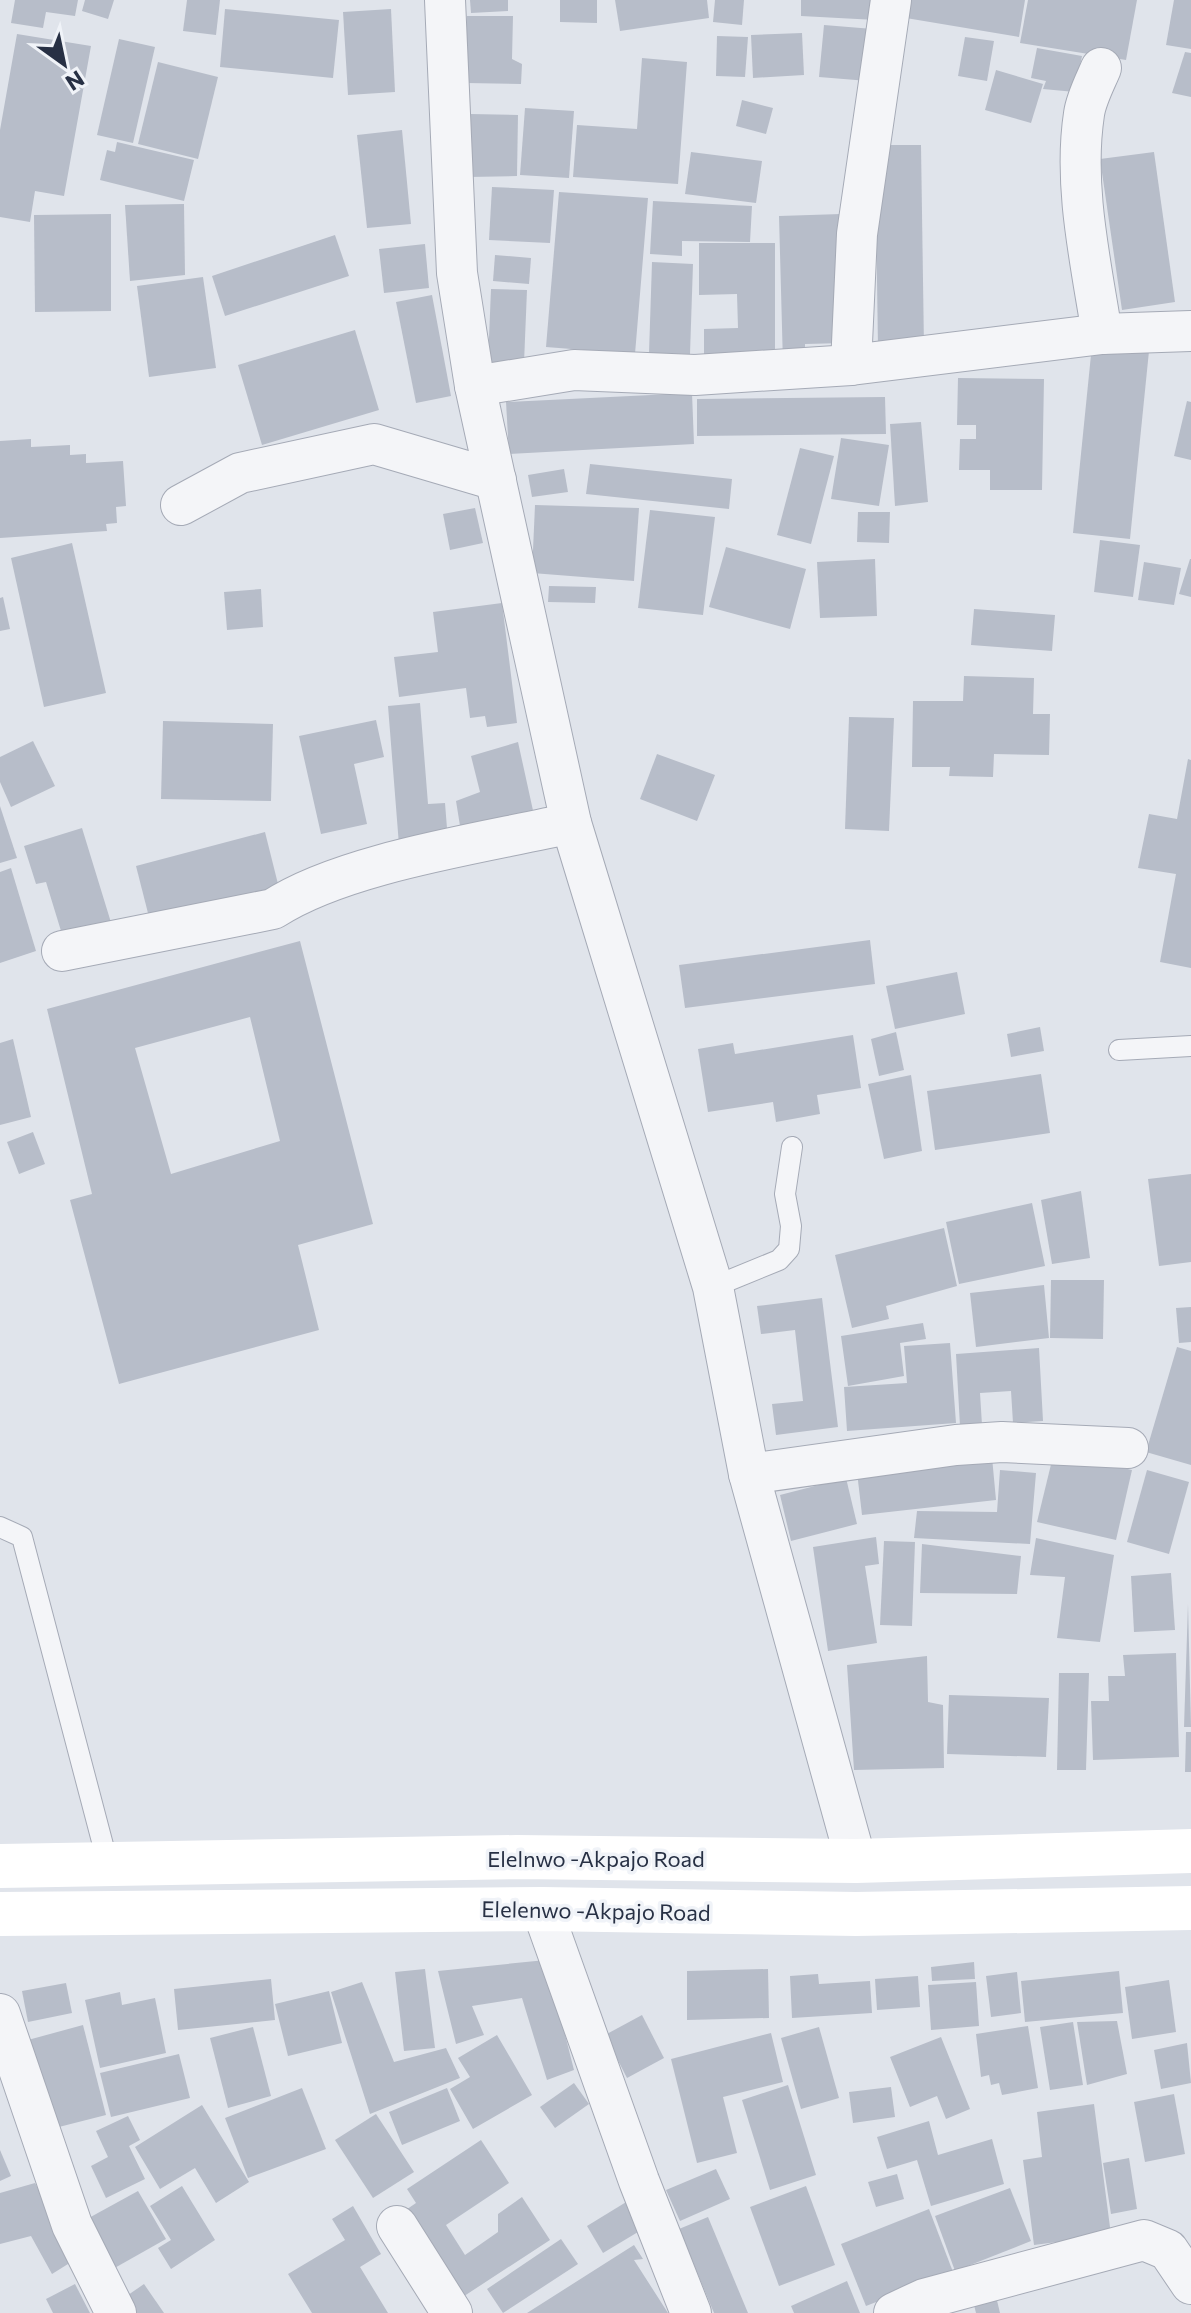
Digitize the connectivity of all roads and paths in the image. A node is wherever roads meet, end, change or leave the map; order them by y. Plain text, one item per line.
1 (445, 0) edge
2 (891, 0) edge
3 (1101, 68) dead end
4 (1191, 331) edge
5 (1102, 334) junction
6 (851, 365) junction
7 (475, 386) junction
8 (496, 480) junction
9 (181, 505) dead end
10 (571, 823) junction
11 (62, 951) dead end
12 (1191, 1046) edge
13 (1119, 1050) dead end
14 (792, 1147) dead end
15 (713, 1287) junction
16 (1128, 1448) dead end
17 (749, 1474) junction
18 (0, 1527) edge
19 (1191, 1851) edge
20 (856, 1861) junction
21 (108, 1864) junction
22 (0, 1866) edge
23 (1191, 1908) edge
24 (542, 1909) junction
25 (0, 1914) edge
26 (0, 2014) edge
27 (397, 2226) dead end
28 (1191, 2284) edge
29 (116, 2313) edge
30 (452, 2313) edge
31 (691, 2313) edge
32 (894, 2313) edge

1 - 7 street
2 - 6 street
3 - 5 street
4 - 5 street
5 - 6 street
6 - 7 street
7 - 8 street
8 - 9 street
8 - 10 street
10 - 11 street
10 - 15 street
12 - 13 lane
14 - 15 lane
15 - 17 street
16 - 17 street
17 - 20 street
18 - 21 lane
19 - 20 main road, Elelnwo -Akpajo Road
20 - 21 main road, Elelnwo -Akpajo Road
21 - 22 main road, Elelnwo -Akpajo Road
23 - 24 main road, Elelenwo -Akpajo Road
24 - 25 main road, Elelenwo -Akpajo Road
24 - 31 street
26 - 29 street
27 - 30 street
28 - 32 street

